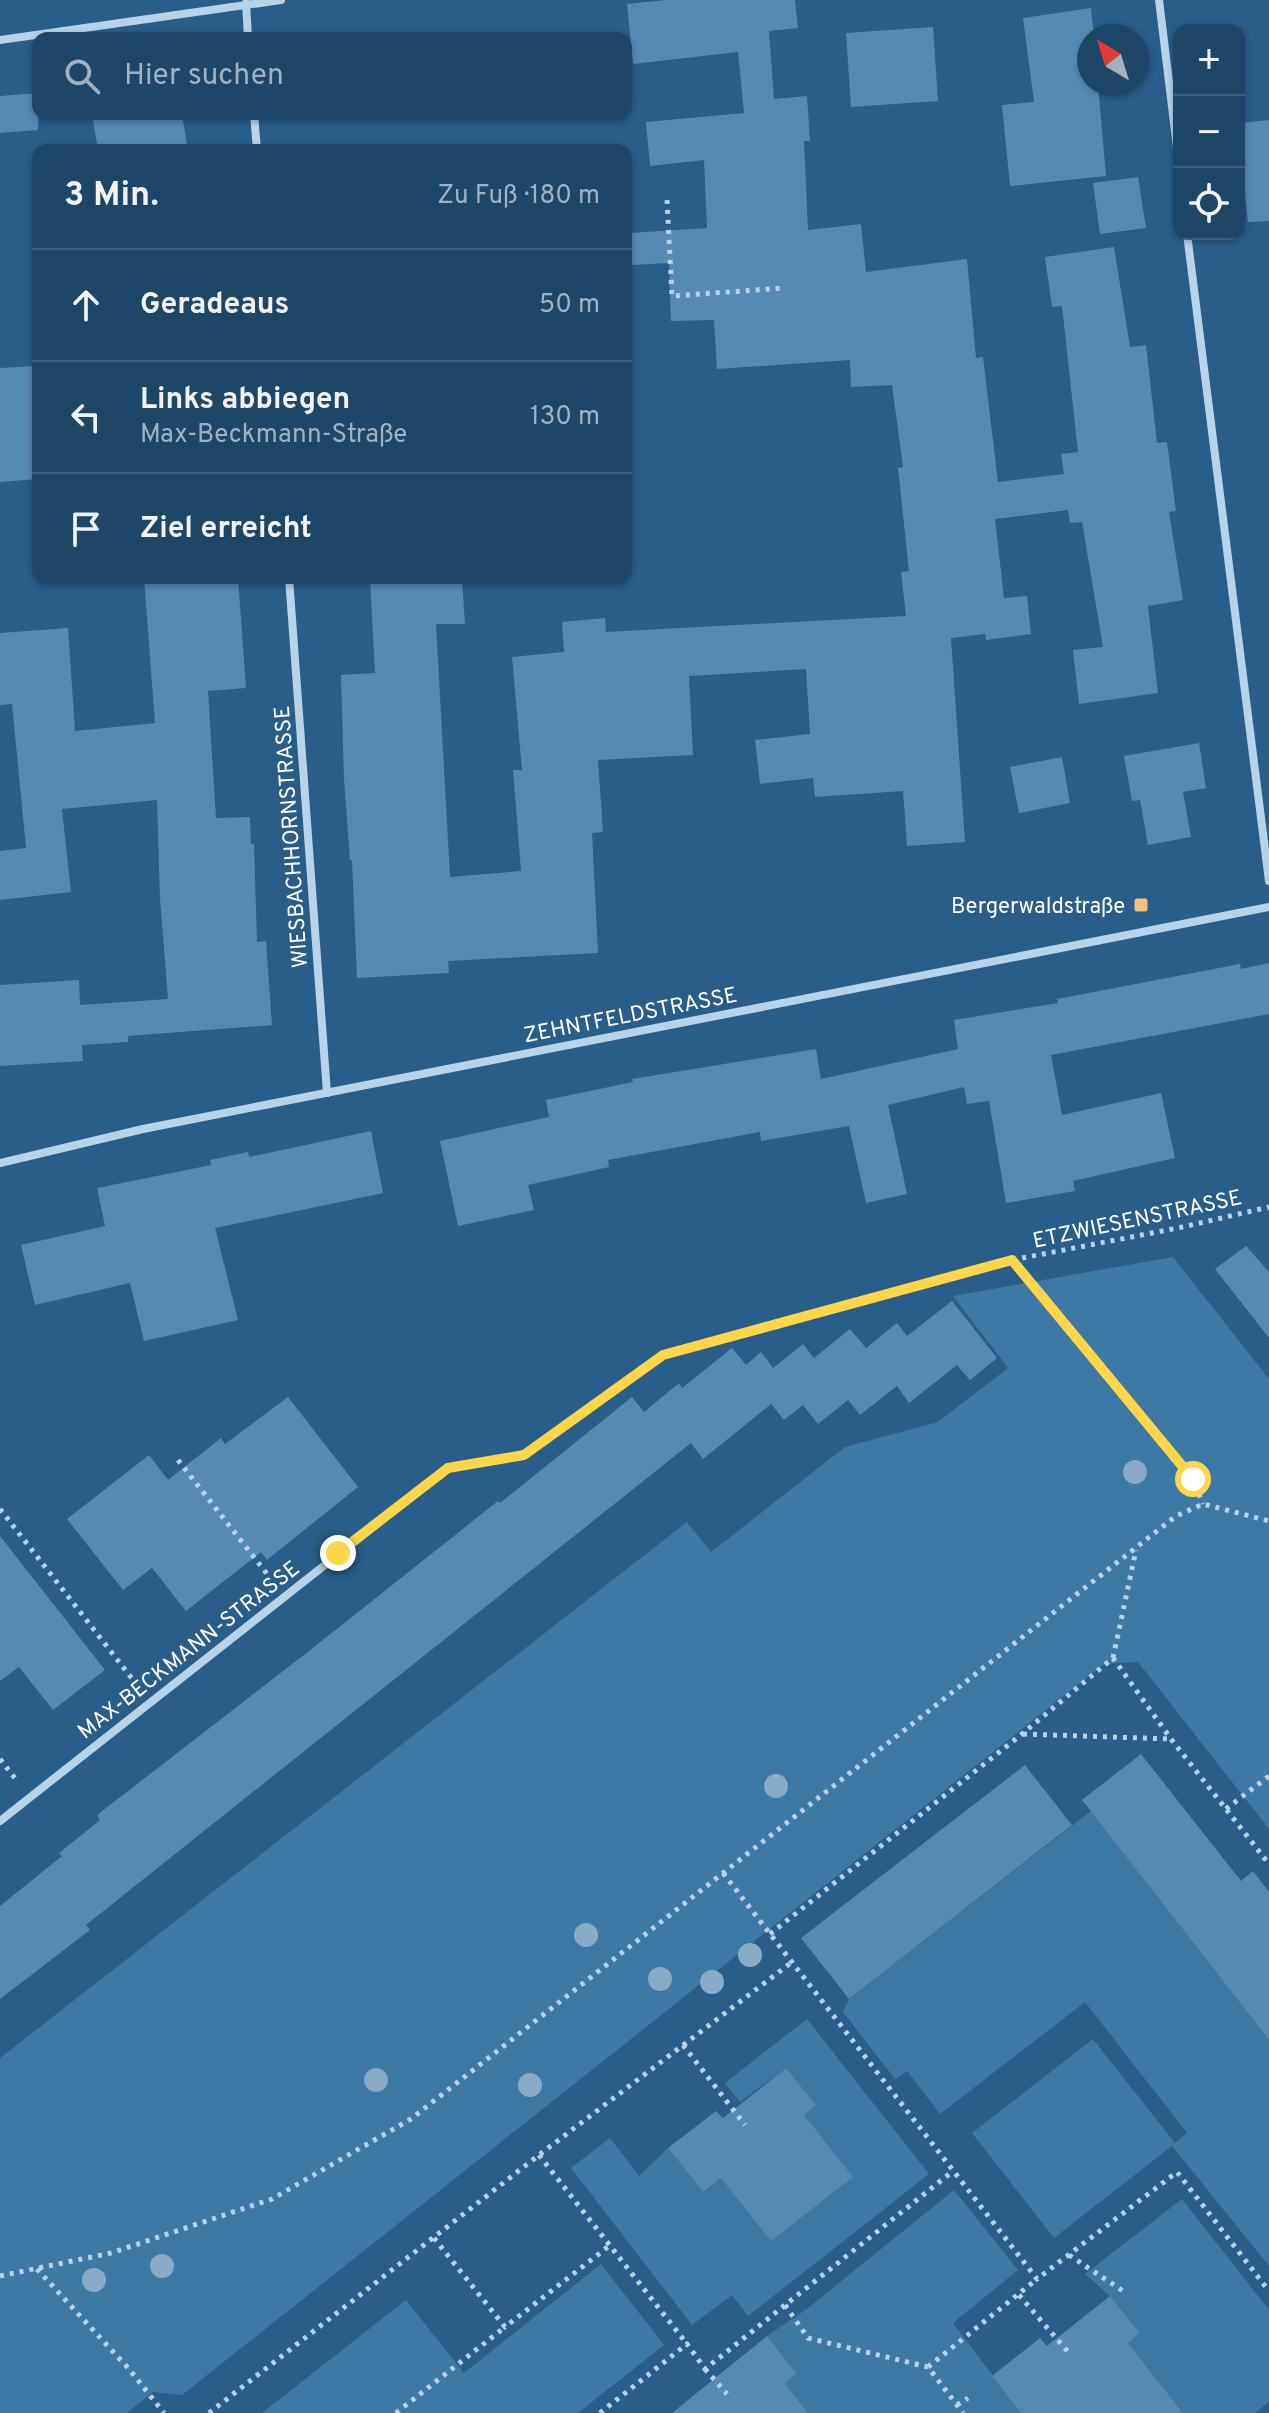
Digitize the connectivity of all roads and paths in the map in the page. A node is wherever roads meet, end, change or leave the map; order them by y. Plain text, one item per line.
1 (281, 0) edge
2 (1159, 0) edge
3 (246, 3) edge
4 (53, 32) edge
5 (248, 32) edge
6 (32, 35) edge
7 (0, 40) edge
8 (1173, 115) edge
9 (254, 120) edge
10 (256, 144) edge
11 (667, 200) dead end
12 (1188, 240) edge
13 (784, 288) dead end
14 (289, 584) edge
15 (1269, 881) edge
16 (1269, 907) edge
17 (327, 1093) junction
18 (0, 1163) edge
19 (1269, 1207) edge
20 (1012, 1260) junction
21 (178, 1460) dead end
22 (448, 1468) joint
23 (1203, 1504) junction
24 (0, 1509) edge
25 (1269, 1521) edge
26 (1136, 1548) junction
27 (285, 1596) junction
28 (1113, 1658) junction
29 (150, 1702) junction
30 (1022, 1734) junction
31 (1171, 1739) junction
32 (1269, 1776) edge
33 (1226, 1809) junction
34 (0, 1821) edge
35 (1269, 1864) edge
36 (723, 1873) junction
37 (770, 1934) junction
38 (792, 1962) junction
39 (683, 2045) junction
40 (745, 2125) dead end
41 (539, 2155) junction
42 (953, 2171) junction
43 (434, 2238) junction
44 (609, 2246) junction
45 (1069, 2255) junction
46 (37, 2268) junction
47 (0, 2276) edge
48 (1037, 2279) junction
49 (1269, 2291) edge
50 (1126, 2293) dead end
51 (1019, 2295) junction
52 (785, 2305) junction
53 (505, 2327) junction
54 (687, 2344) junction
55 (1069, 2353) dead end
56 (928, 2367) junction
57 (705, 2369) junction
58 (727, 2394) dead end
59 (968, 2398) dead end
60 (957, 2405) junction
61 (164, 2413) edge
62 (209, 2413) edge
63 (396, 2413) edge
64 (600, 2413) edge
65 (963, 2413) edge

1 - 3 street
2 - 8 street
3 - 4 street
3 - 5 street
6 - 7 street
9 - 10 street
11 - 13 path
12 - 15 street
14 - 17 street, WIESBACHHORNSTRASSE
16 - 17 street, ZEHNTFELDSTRASSE
17 - 18 street, ZEHNTFELDSTRASSE
19 - 20 path, ETZWIESENSTRASSE
20 - 22 path
20 - 23 path
21 - 27 path
22 - 27 street, MAX-BECKMANN-STRASSE
23 - 25 path
23 - 26 path
24 - 29 path
26 - 28 path
26 - 36 path
27 - 29 street, MAX-BECKMANN-STRASSE
28 - 30 path
28 - 31 path
29 - 34 street, MAX-BECKMANN-STRASSE
30 - 31 path
30 - 37 path
31 - 33 path
32 - 33 path
33 - 35 path
36 - 37 path
36 - 46 path
37 - 38 path
38 - 39 path
38 - 42 path
39 - 40 path
39 - 41 path
41 - 43 path
41 - 44 path
42 - 48 path
42 - 52 path
43 - 53 path
43 - 62 path
44 - 53 path
44 - 54 path
45 - 48 path
45 - 49 path
45 - 50 path
46 - 47 path
46 - 61 path
48 - 51 path
51 - 55 path
51 - 56 path
52 - 56 path
52 - 57 path
53 - 63 path
54 - 57 path
54 - 64 path
56 - 60 path
57 - 58 path
59 - 60 path
60 - 65 path

